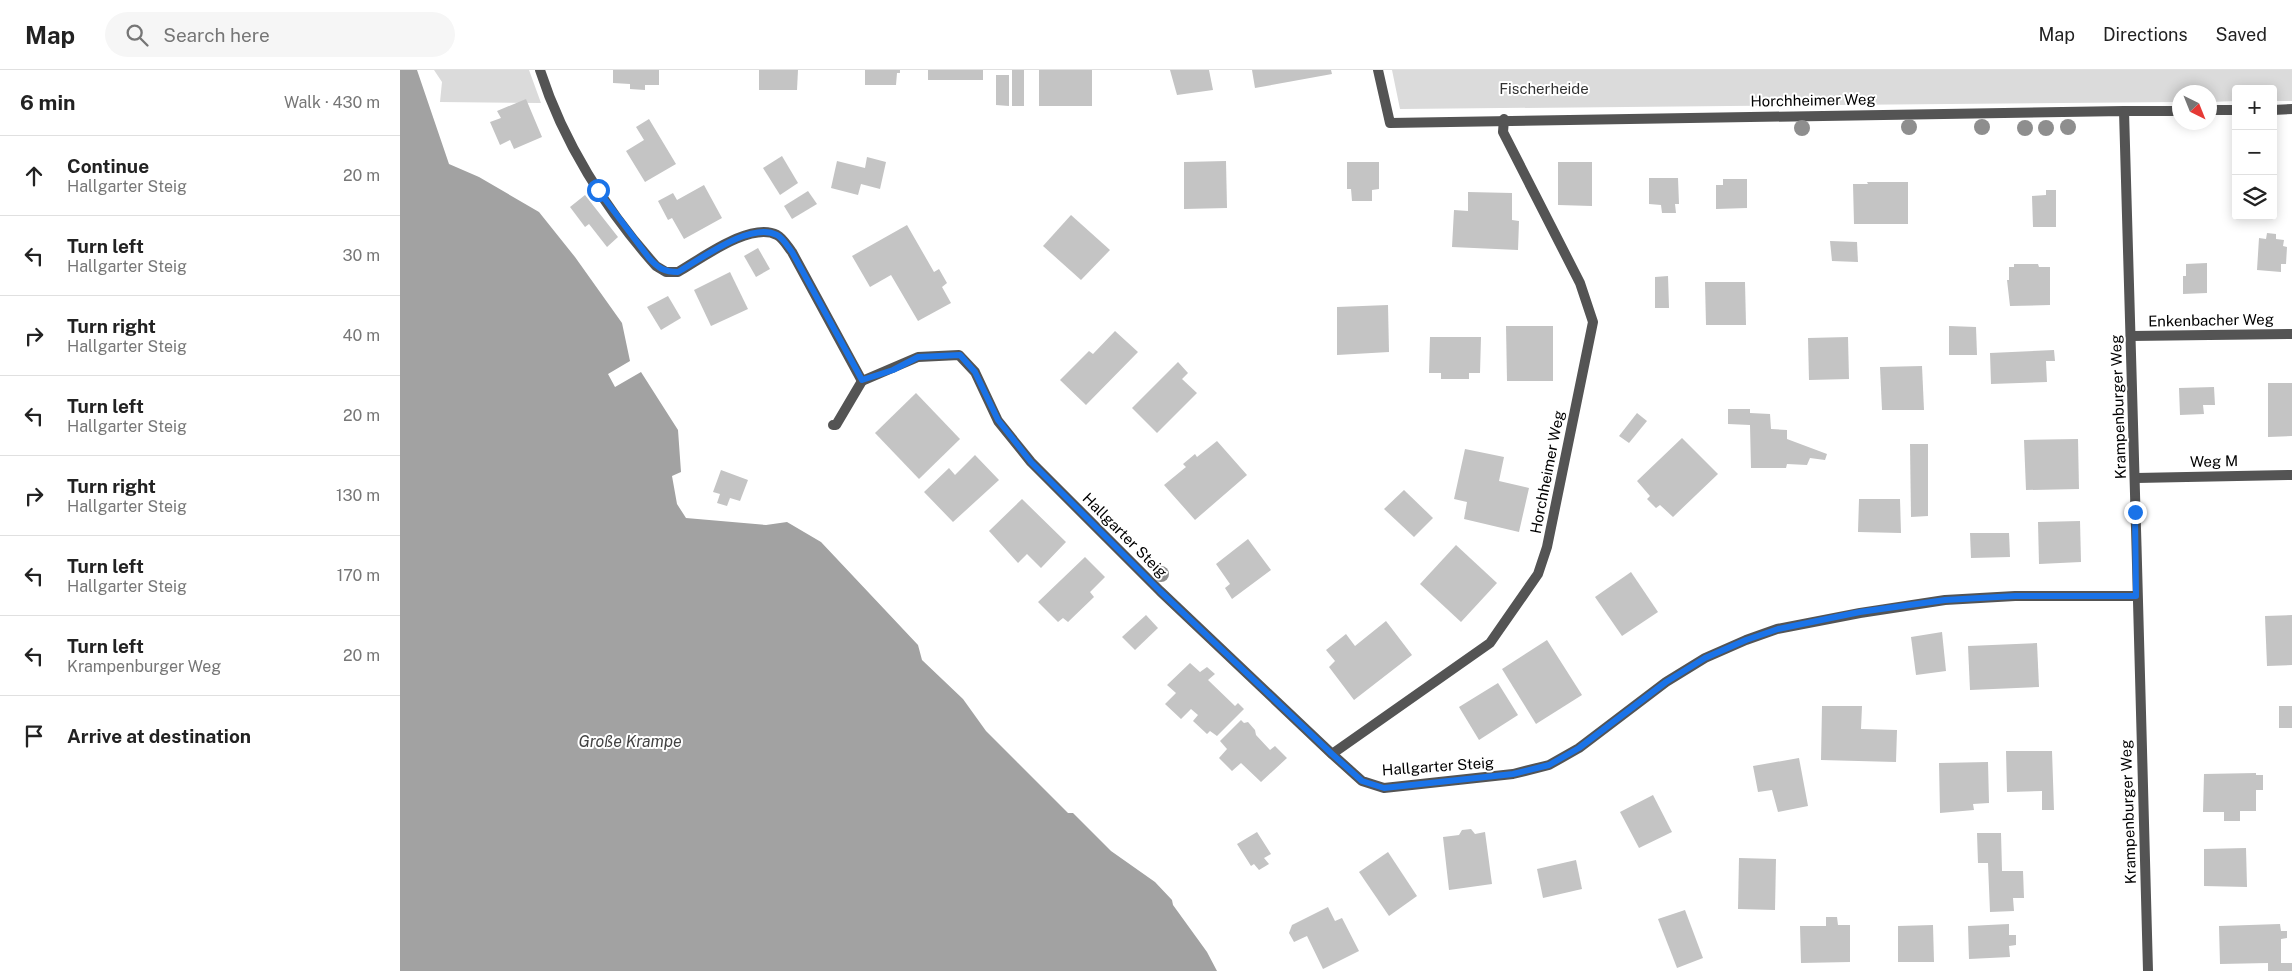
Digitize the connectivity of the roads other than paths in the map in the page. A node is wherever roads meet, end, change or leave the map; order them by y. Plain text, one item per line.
1 (540, 70) edge
2 (1378, 70) edge
3 (2292, 109) edge
4 (2217, 110) edge
5 (2232, 110) edge
6 (2277, 110) edge
7 (2124, 111) junction
8 (2172, 111) edge
9 (1504, 119) junction
10 (2292, 334) edge
11 (2131, 336) junction
12 (862, 380) junction
13 (832, 425) dead end
14 (2292, 475) edge
15 (2136, 478) junction
16 (2136, 596) junction
17 (1332, 754) junction
18 (2148, 971) edge

1 - 12 street
2 - 9 street, Horchheimer Weg
3 - 6 street
4 - 5 street
7 - 8 street, Horchheimer Weg
7 - 9 street, Horchheimer Weg
7 - 11 street, Krampenburger Weg
9 - 17 street, Horchheimer Weg
10 - 11 street, Enkenbacher Weg
11 - 15 street, Krampenburger Weg
12 - 13 street
12 - 17 street, Hallgarter Steig
14 - 15 street, Weg M
15 - 16 street, Krampenburger Weg
16 - 17 street, Hallgarter Steig
16 - 18 street, Krampenburger Weg

